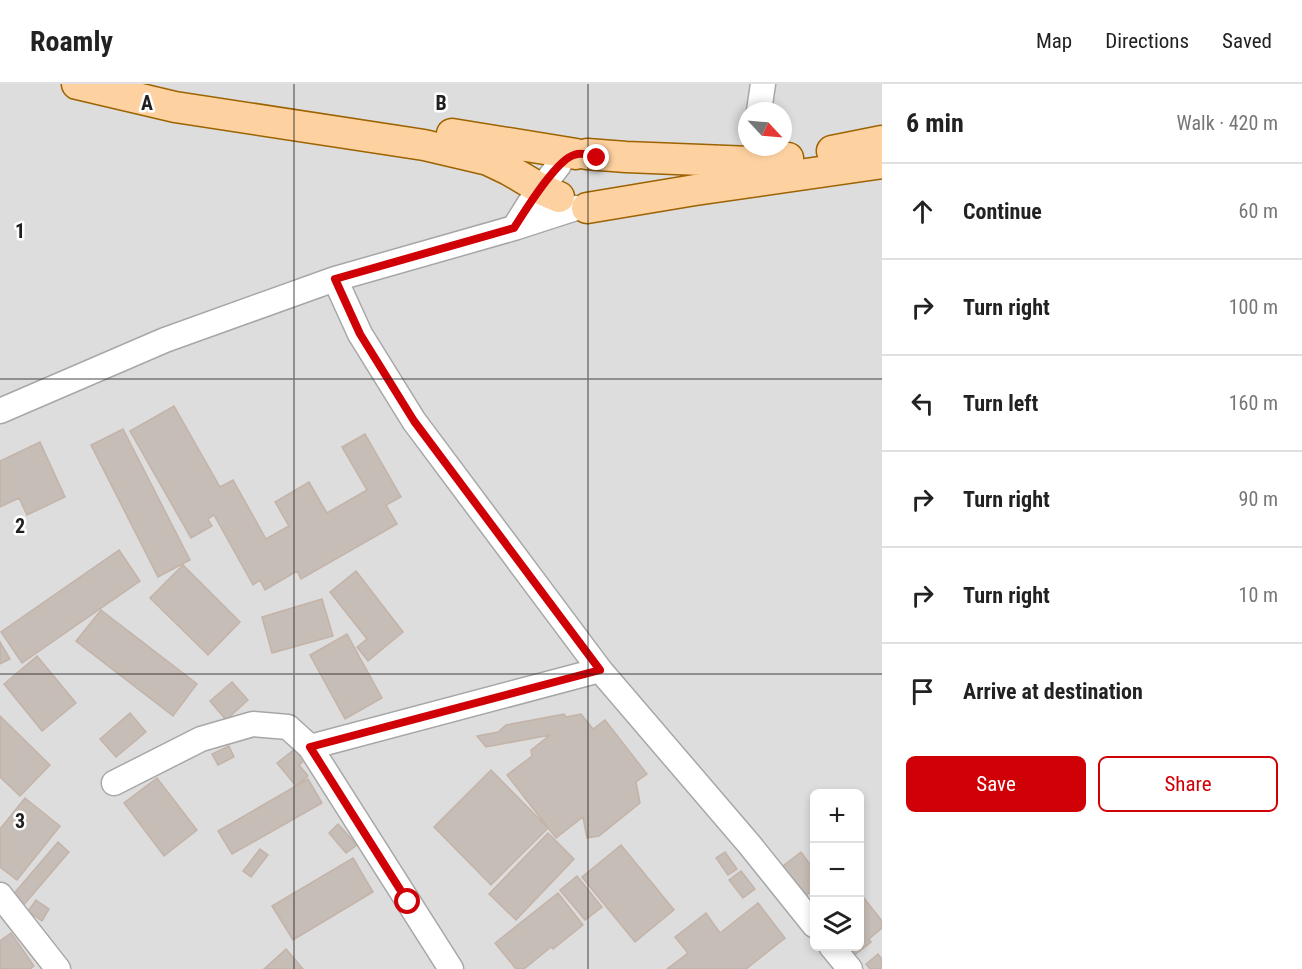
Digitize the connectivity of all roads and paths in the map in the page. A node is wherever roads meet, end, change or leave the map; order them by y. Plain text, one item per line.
1 (77, 84) edge
2 (169, 84) edge
3 (763, 84) edge
4 (760, 102) edge
5 (882, 141) edge
6 (792, 153) edge
7 (738, 155) edge
8 (574, 158) junction
9 (882, 163) edge
10 (566, 200) junction
11 (514, 228) junction
12 (335, 279) junction
13 (0, 411) edge
14 (600, 670) junction
15 (310, 747) junction
16 (114, 783) dead end
17 (0, 895) edge
18 (810, 921) edge
19 (835, 951) edge
20 (53, 967) edge
21 (451, 969) edge
22 (850, 969) edge

1 - 10 main road
2 - 8 main road
3 - 4 street
5 - 6 main road
7 - 8 main road
8 - 10 main road
8 - 10 main road
9 - 10 main road
10 - 11 street
10 - 11 street
11 - 12 street
12 - 13 street
12 - 14 street
14 - 15 street
14 - 18 street
15 - 16 street
15 - 21 street
17 - 20 street
19 - 22 street

